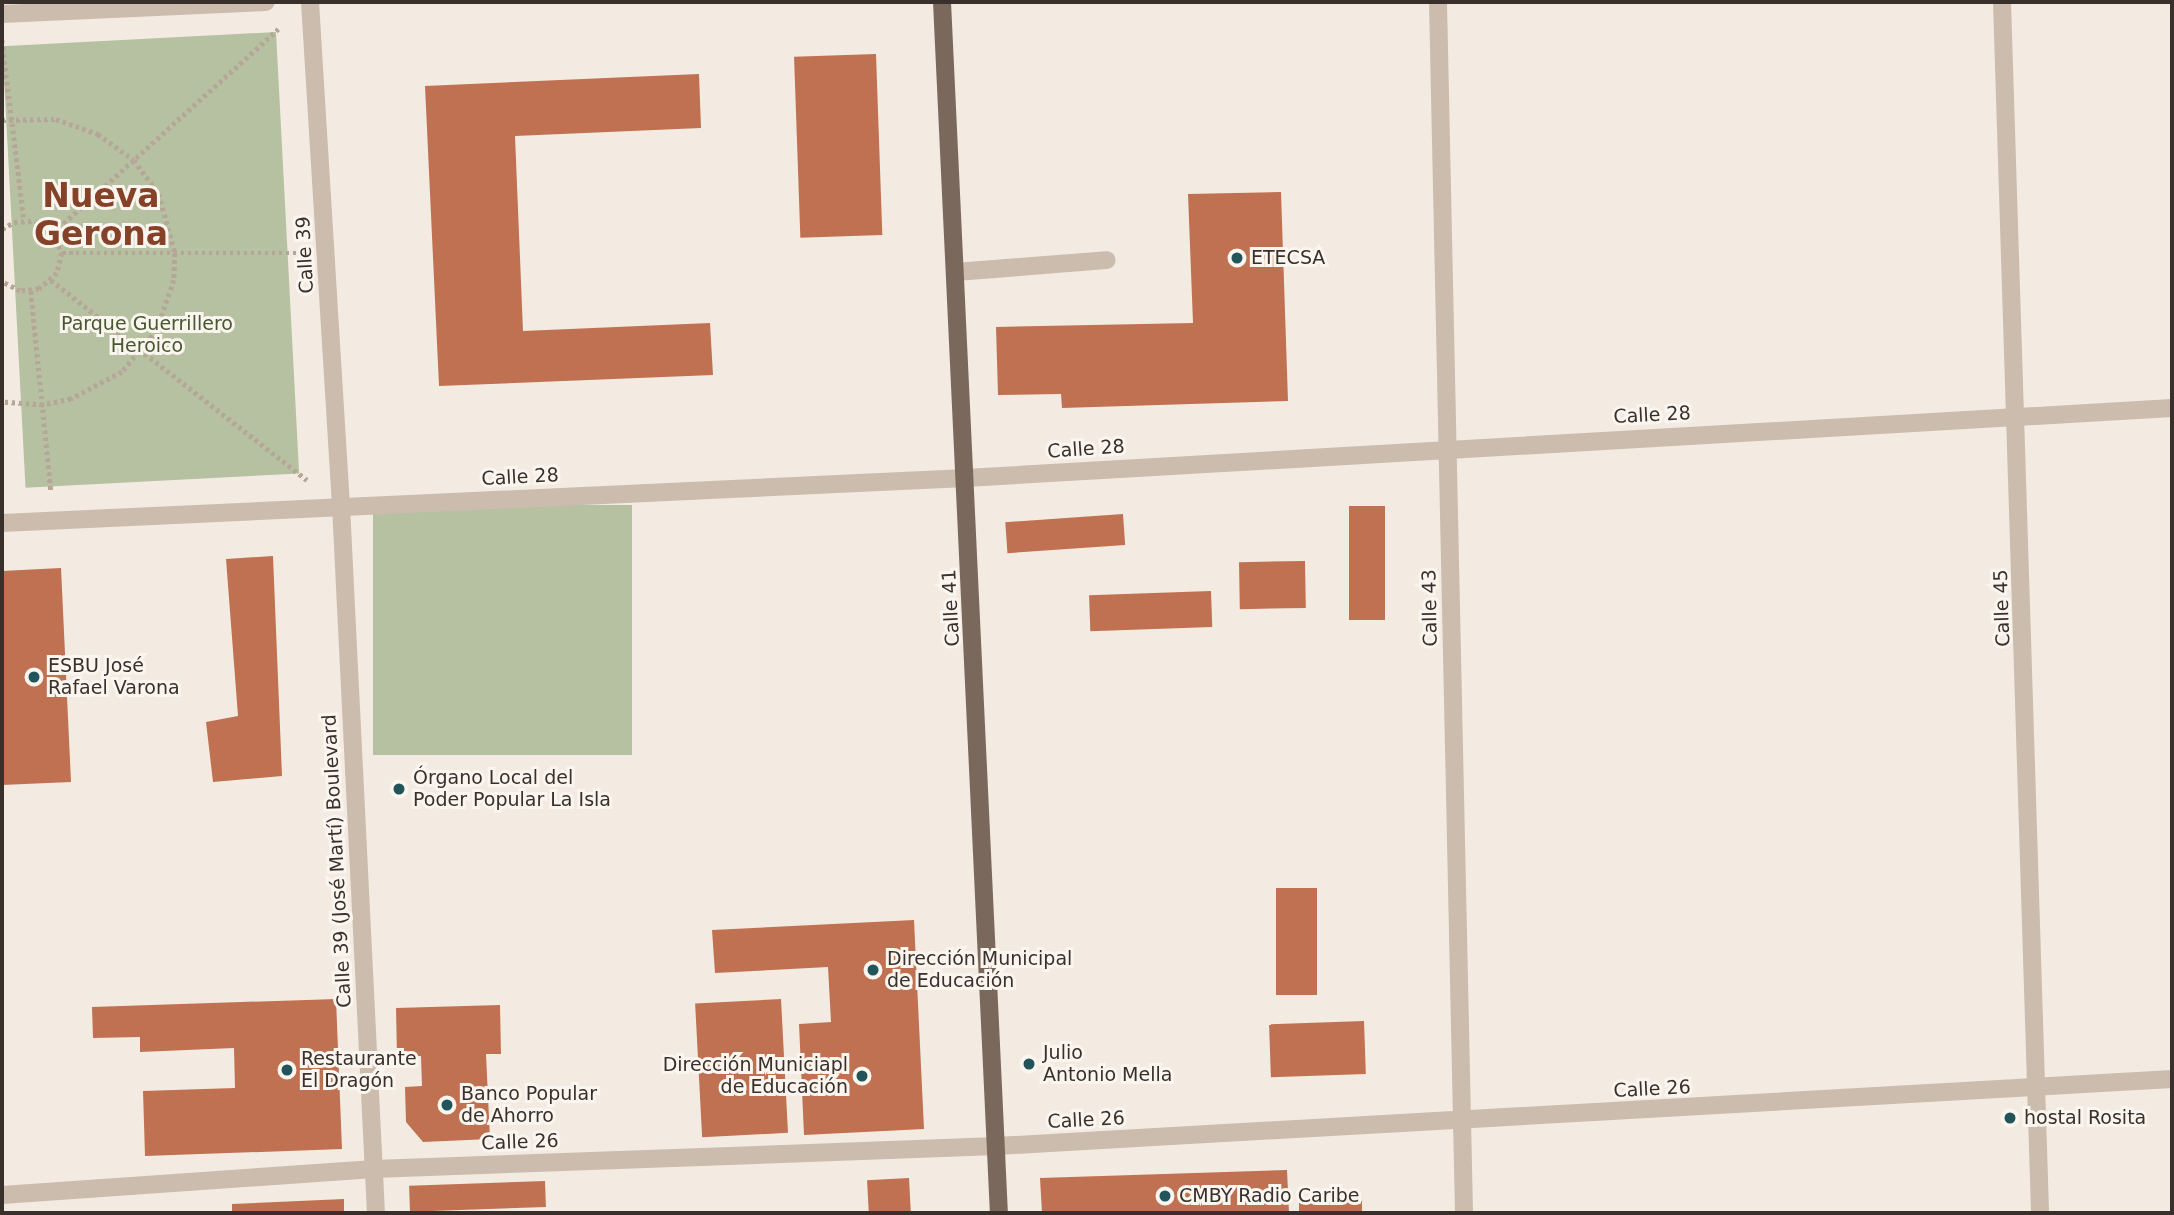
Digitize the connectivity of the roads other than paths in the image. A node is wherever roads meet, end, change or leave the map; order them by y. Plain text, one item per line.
1 (266, 2) edge
2 (310, 2) edge
3 (942, 2) edge
4 (1438, 2) edge
5 (2002, 2) edge
6 (2, 14) edge
7 (1107, 261) dead end
8 (956, 272) junction
9 (2172, 408) edge
10 (2017, 416) junction
11 (1447, 447) junction
12 (966, 478) junction
13 (341, 506) junction
14 (2, 523) edge
15 (2172, 1079) edge
16 (2039, 1087) junction
17 (1462, 1121) junction
18 (997, 1146) junction
19 (374, 1169) junction
20 (2, 1195) edge
21 (376, 1213) edge
22 (999, 1213) edge
23 (1464, 1213) edge
24 (2040, 1213) edge

1 - 6 street
2 - 13 street, Calle 39
3 - 8 main road, Calle 41
4 - 11 street, Calle 43
5 - 10 street, Calle 45
7 - 8 street
8 - 12 main road, Calle 41
9 - 10 street, Calle 28
10 - 11 street, Calle 28
10 - 16 street, Calle 45
11 - 12 street, Calle 28
11 - 17 street, Calle 43
12 - 13 street, Calle 28
12 - 18 main road, Calle 41
13 - 14 street, Calle 28
13 - 19 street, Calle 39 (José Martí) Boulevard
15 - 16 street, Calle 26
16 - 17 street, Calle 26
16 - 24 street, Calle 45
17 - 18 street, Calle 26
17 - 23 street, Calle 43
18 - 19 street, Calle 26
18 - 22 main road, Calle 41
19 - 20 street, Calle 26
19 - 21 street, Calle 39 (José Martí) Boulevard

